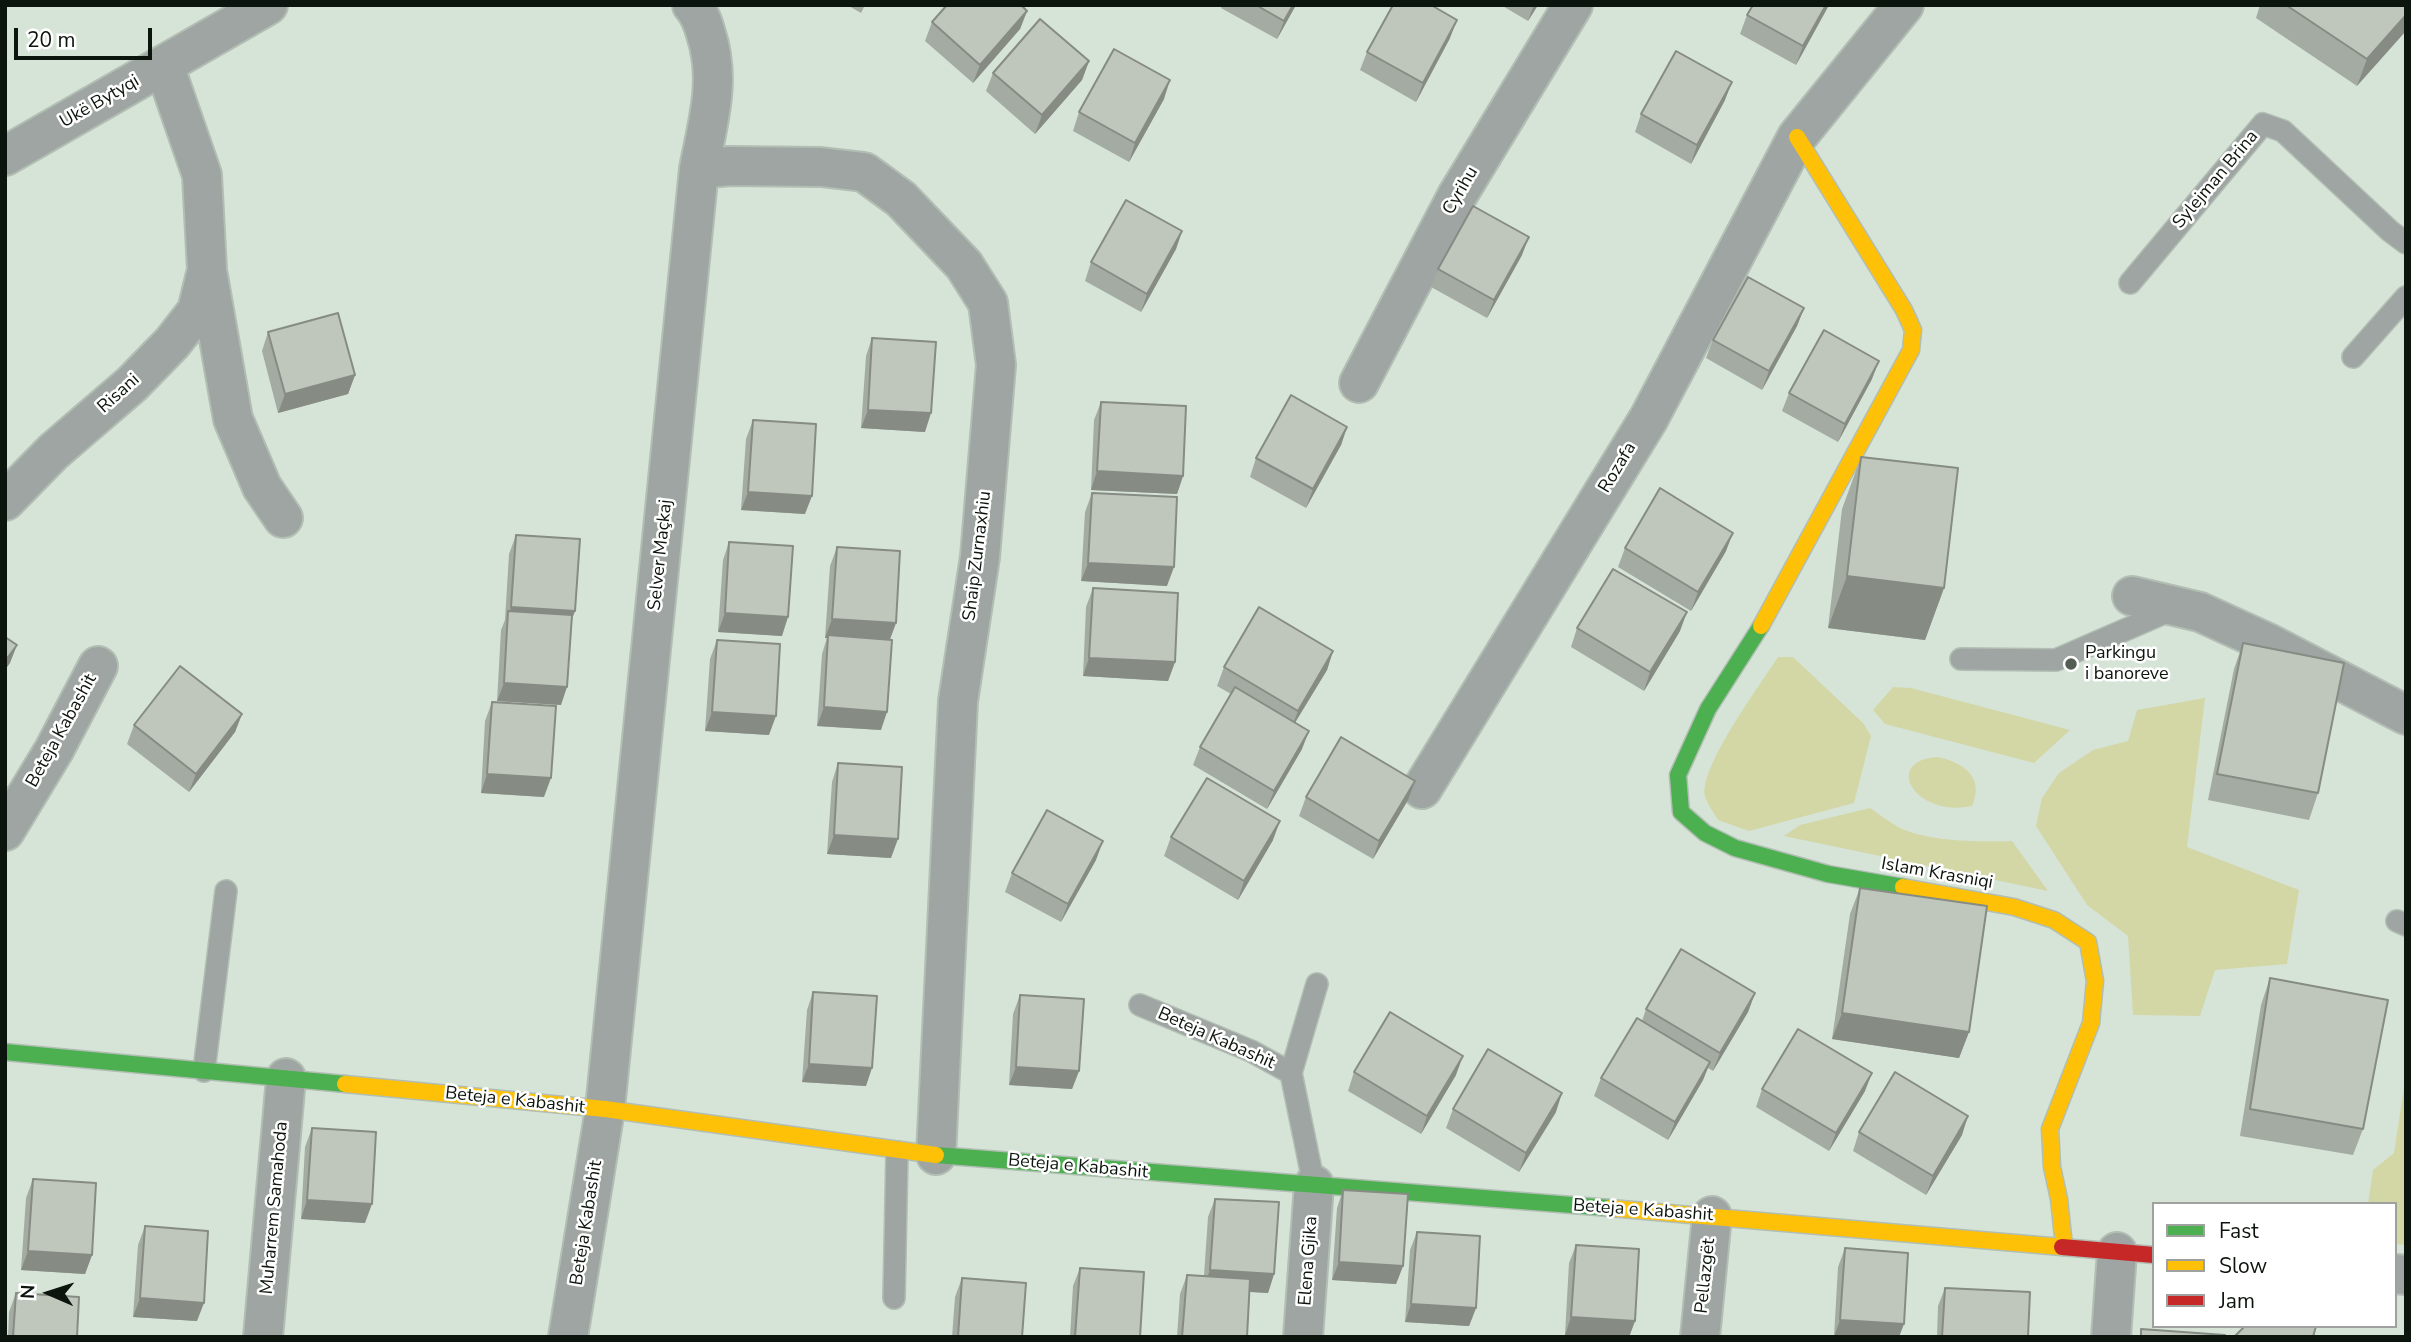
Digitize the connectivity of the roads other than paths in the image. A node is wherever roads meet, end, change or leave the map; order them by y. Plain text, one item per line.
1 (268, 5) edge
2 (692, 5) edge
3 (1573, 5) edge
4 (1904, 5) edge
5 (164, 65) junction
6 (1797, 137) junction
7 (5, 156) edge
8 (699, 169) junction
9 (2406, 243) edge
10 (207, 270) junction
11 (2130, 283) dead end
12 (2406, 297) edge
13 (2353, 356) dead end
14 (1359, 383) dead end
15 (5, 500) edge
16 (283, 518) dead end
17 (2132, 596) dead end
18 (2178, 607) junction
19 (1961, 659) dead end
20 (97, 666) dead end
21 (2406, 715) edge
22 (1422, 789) dead end
23 (5, 831) edge
24 (226, 891) dead end
25 (1317, 984) dead end
26 (1140, 1005) dead end
27 (5, 1052) edge
28 (204, 1071) junction
29 (1291, 1073) junction
30 (286, 1078) junction
31 (606, 1110) junction
32 (897, 1152) junction
33 (936, 1155) junction
34 (1314, 1185) junction
35 (1712, 1216) junction
36 (2064, 1246) junction
37 (2135, 1254) edge
38 (894, 1298) dead end
39 (264, 1337) edge
40 (568, 1337) edge
41 (1303, 1337) edge
42 (1700, 1337) edge
43 (2111, 1337) edge

1 - 5 street, Ukë Bytyqi
2 - 8 street, Selver Maçkaj
3 - 14 street, Cyrihu
4 - 6 street, Rozafa
5 - 7 street, Ukë Bytyqi
5 - 10 street, Risani
6 - 22 street, Rozafa
6 - 36 street, Islam Krasniqi
8 - 31 street, Selver Maçkaj
8 - 33 street, Shaip Zurnaxhiu
9 - 11 lane, Sylejman Brina
10 - 15 street, Risani
10 - 16 street, Risani
12 - 13 lane
17 - 18 street
18 - 19 lane
18 - 21 street
20 - 23 street, Beteja Kabashit
24 - 28 lane
25 - 29 lane, Beteja Kabashit
26 - 29 lane, Beteja Kabashit
27 - 28 street, Beteja e Kabashit
28 - 30 street, Beteja e Kabashit
29 - 34 lane, Beteja Kabashit
30 - 31 street, Beteja e Kabashit
30 - 39 street, Muharrem Samahoda
31 - 32 street, Beteja e Kabashit
31 - 40 street, Beteja Kabashit
32 - 33 street, Beteja e Kabashit
32 - 38 lane
33 - 34 street, Beteja e Kabashit
34 - 35 street, Beteja e Kabashit
34 - 41 street, Elena Gjika
35 - 36 street, Beteja e Kabashit
35 - 42 street, Pellazgët
36 - 37 street, Beteja e Kabashit
37 - 43 street

